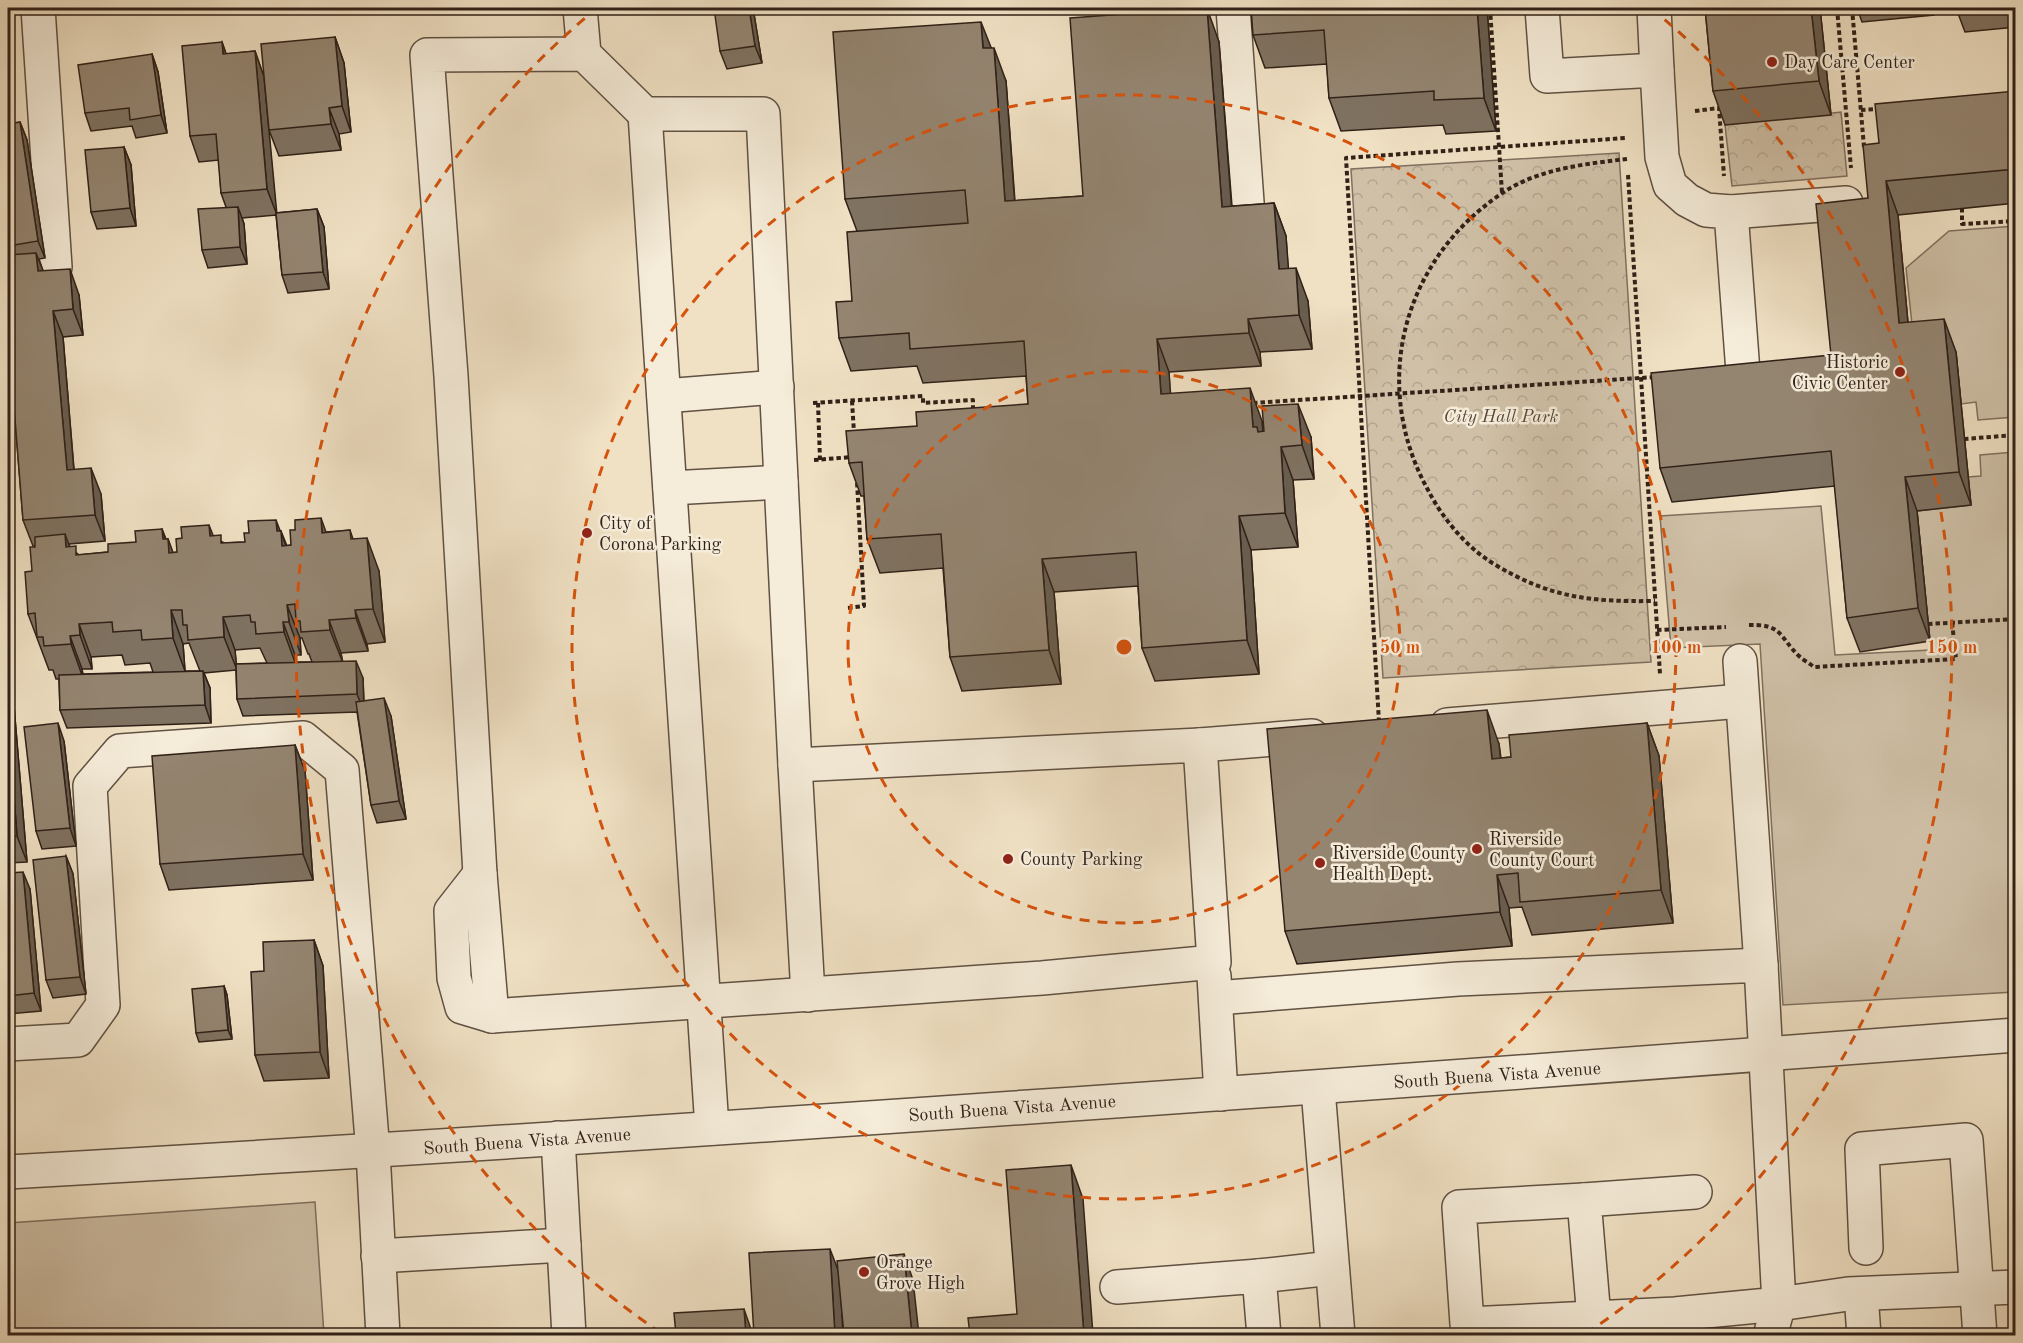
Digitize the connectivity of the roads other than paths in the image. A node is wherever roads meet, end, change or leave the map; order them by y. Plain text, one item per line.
1 (38, 8) edge
2 (580, 8) edge
3 (1233, 8) edge
4 (1542, 8) edge
5 (1654, 8) edge
6 (584, 54) junction
7 (1657, 70) junction
8 (645, 114) junction
9 (1846, 203) edge
10 (1731, 212) junction
11 (1248, 216) edge
12 (55, 267) edge
13 (1743, 372) edge
14 (777, 387) junction
15 (664, 396) junction
16 (781, 482) junction
17 (670, 488) junction
18 (1740, 661) dead end
19 (1742, 701) junction
20 (1379, 730) edge
21 (1344, 733) edge
22 (1200, 745) junction
23 (795, 765) junction
24 (1214, 962) junction
25 (1761, 965) junction
26 (808, 995) junction
27 (1216, 998) junction
28 (704, 1002) junction
29 (2016, 1035) edge
30 (8, 1044) edge
31 (1766, 1055) junction
32 (1318, 1089) junction
33 (1221, 1094) junction
34 (712, 1128) junction
35 (558, 1138) junction
36 (373, 1152) junction
37 (8, 1172) edge
38 (1695, 1192) dead end
39 (1584, 1200) junction
40 (564, 1245) junction
41 (1866, 1248) dead end
42 (378, 1256) junction
43 (1332, 1268) junction
44 (1259, 1276) junction
45 (1117, 1287) dead end
46 (2016, 1287) edge
47 (1977, 1289) junction
48 (1861, 1294) junction
49 (1779, 1304) junction
50 (1593, 1318) junction
51 (383, 1335) edge
52 (570, 1335) edge
53 (1264, 1335) edge
54 (1338, 1335) edge
55 (1770, 1335) edge
56 (1864, 1335) edge
57 (1980, 1335) edge

1 - 12 street
2 - 6 street
3 - 11 street
4 - 7 street
5 - 7 street
6 - 8 street
6 - 28 street
7 - 10 street
8 - 14 street
8 - 15 street
9 - 10 street
10 - 13 street
14 - 15 street
14 - 16 street
15 - 17 street
16 - 17 street
16 - 23 street
17 - 28 street
18 - 19 street
19 - 20 street
19 - 25 street
21 - 22 street
22 - 23 street
22 - 24 street
23 - 26 street
24 - 26 street
24 - 27 street
25 - 27 street
25 - 31 street
26 - 28 street
27 - 33 street
28 - 34 street
29 - 31 street, South Buena Vista Avenue
30 - 36 street
31 - 32 street, South Buena Vista Avenue
31 - 49 street
32 - 33 street, South Buena Vista Avenue
32 - 43 street
33 - 34 street, South Buena Vista Avenue
34 - 35 street, South Buena Vista Avenue
35 - 36 street, South Buena Vista Avenue
35 - 40 street
36 - 37 street, South Buena Vista Avenue
36 - 42 street
38 - 39 street
39 - 50 street
39 - 50 street
40 - 42 street
40 - 52 street
41 - 47 street
42 - 51 street
43 - 44 street
43 - 54 street
44 - 45 street
44 - 53 street
46 - 47 street
47 - 48 street
47 - 57 street
48 - 49 street
48 - 56 street
49 - 50 street
49 - 55 street

